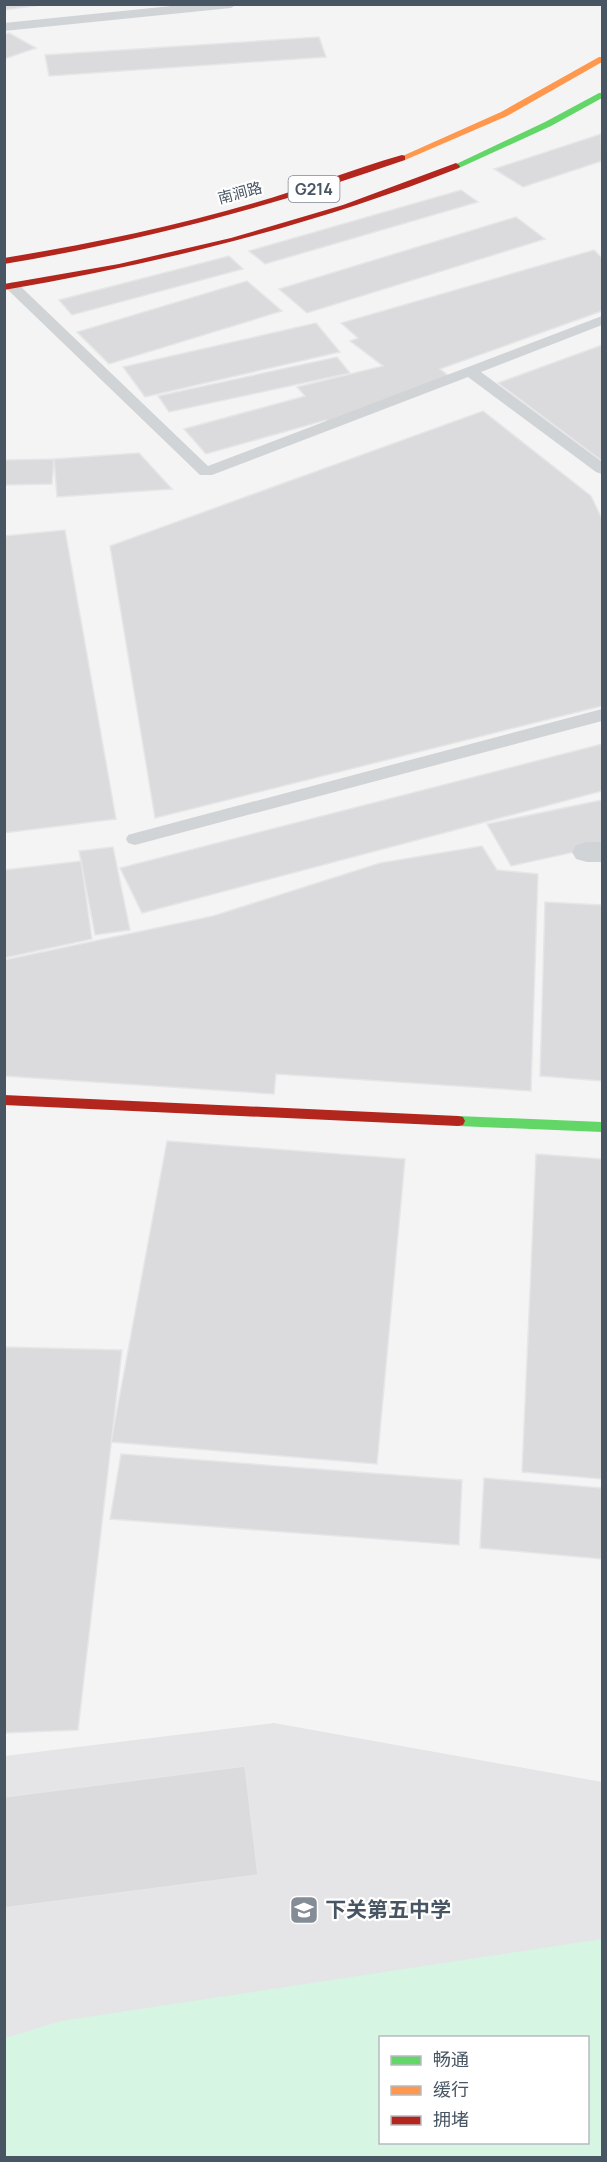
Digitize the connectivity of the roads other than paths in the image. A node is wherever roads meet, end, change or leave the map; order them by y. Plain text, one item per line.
1 (231, 4) edge
2 (4, 27) edge
3 (603, 59) edge
4 (603, 95) edge
5 (4, 261) edge
6 (8, 287) edge
7 (603, 320) edge
8 (470, 371) junction
9 (603, 469) edge
10 (603, 715) edge
11 (135, 839) dead end
12 (4, 1100) edge
13 (603, 1127) edge

1 - 2 lane
3 - 5 main road, 南涧路 / G214
4 - 6 main road, G214
6 - 8 lane
7 - 8 lane
8 - 9 lane
10 - 11 lane
12 - 13 main road

